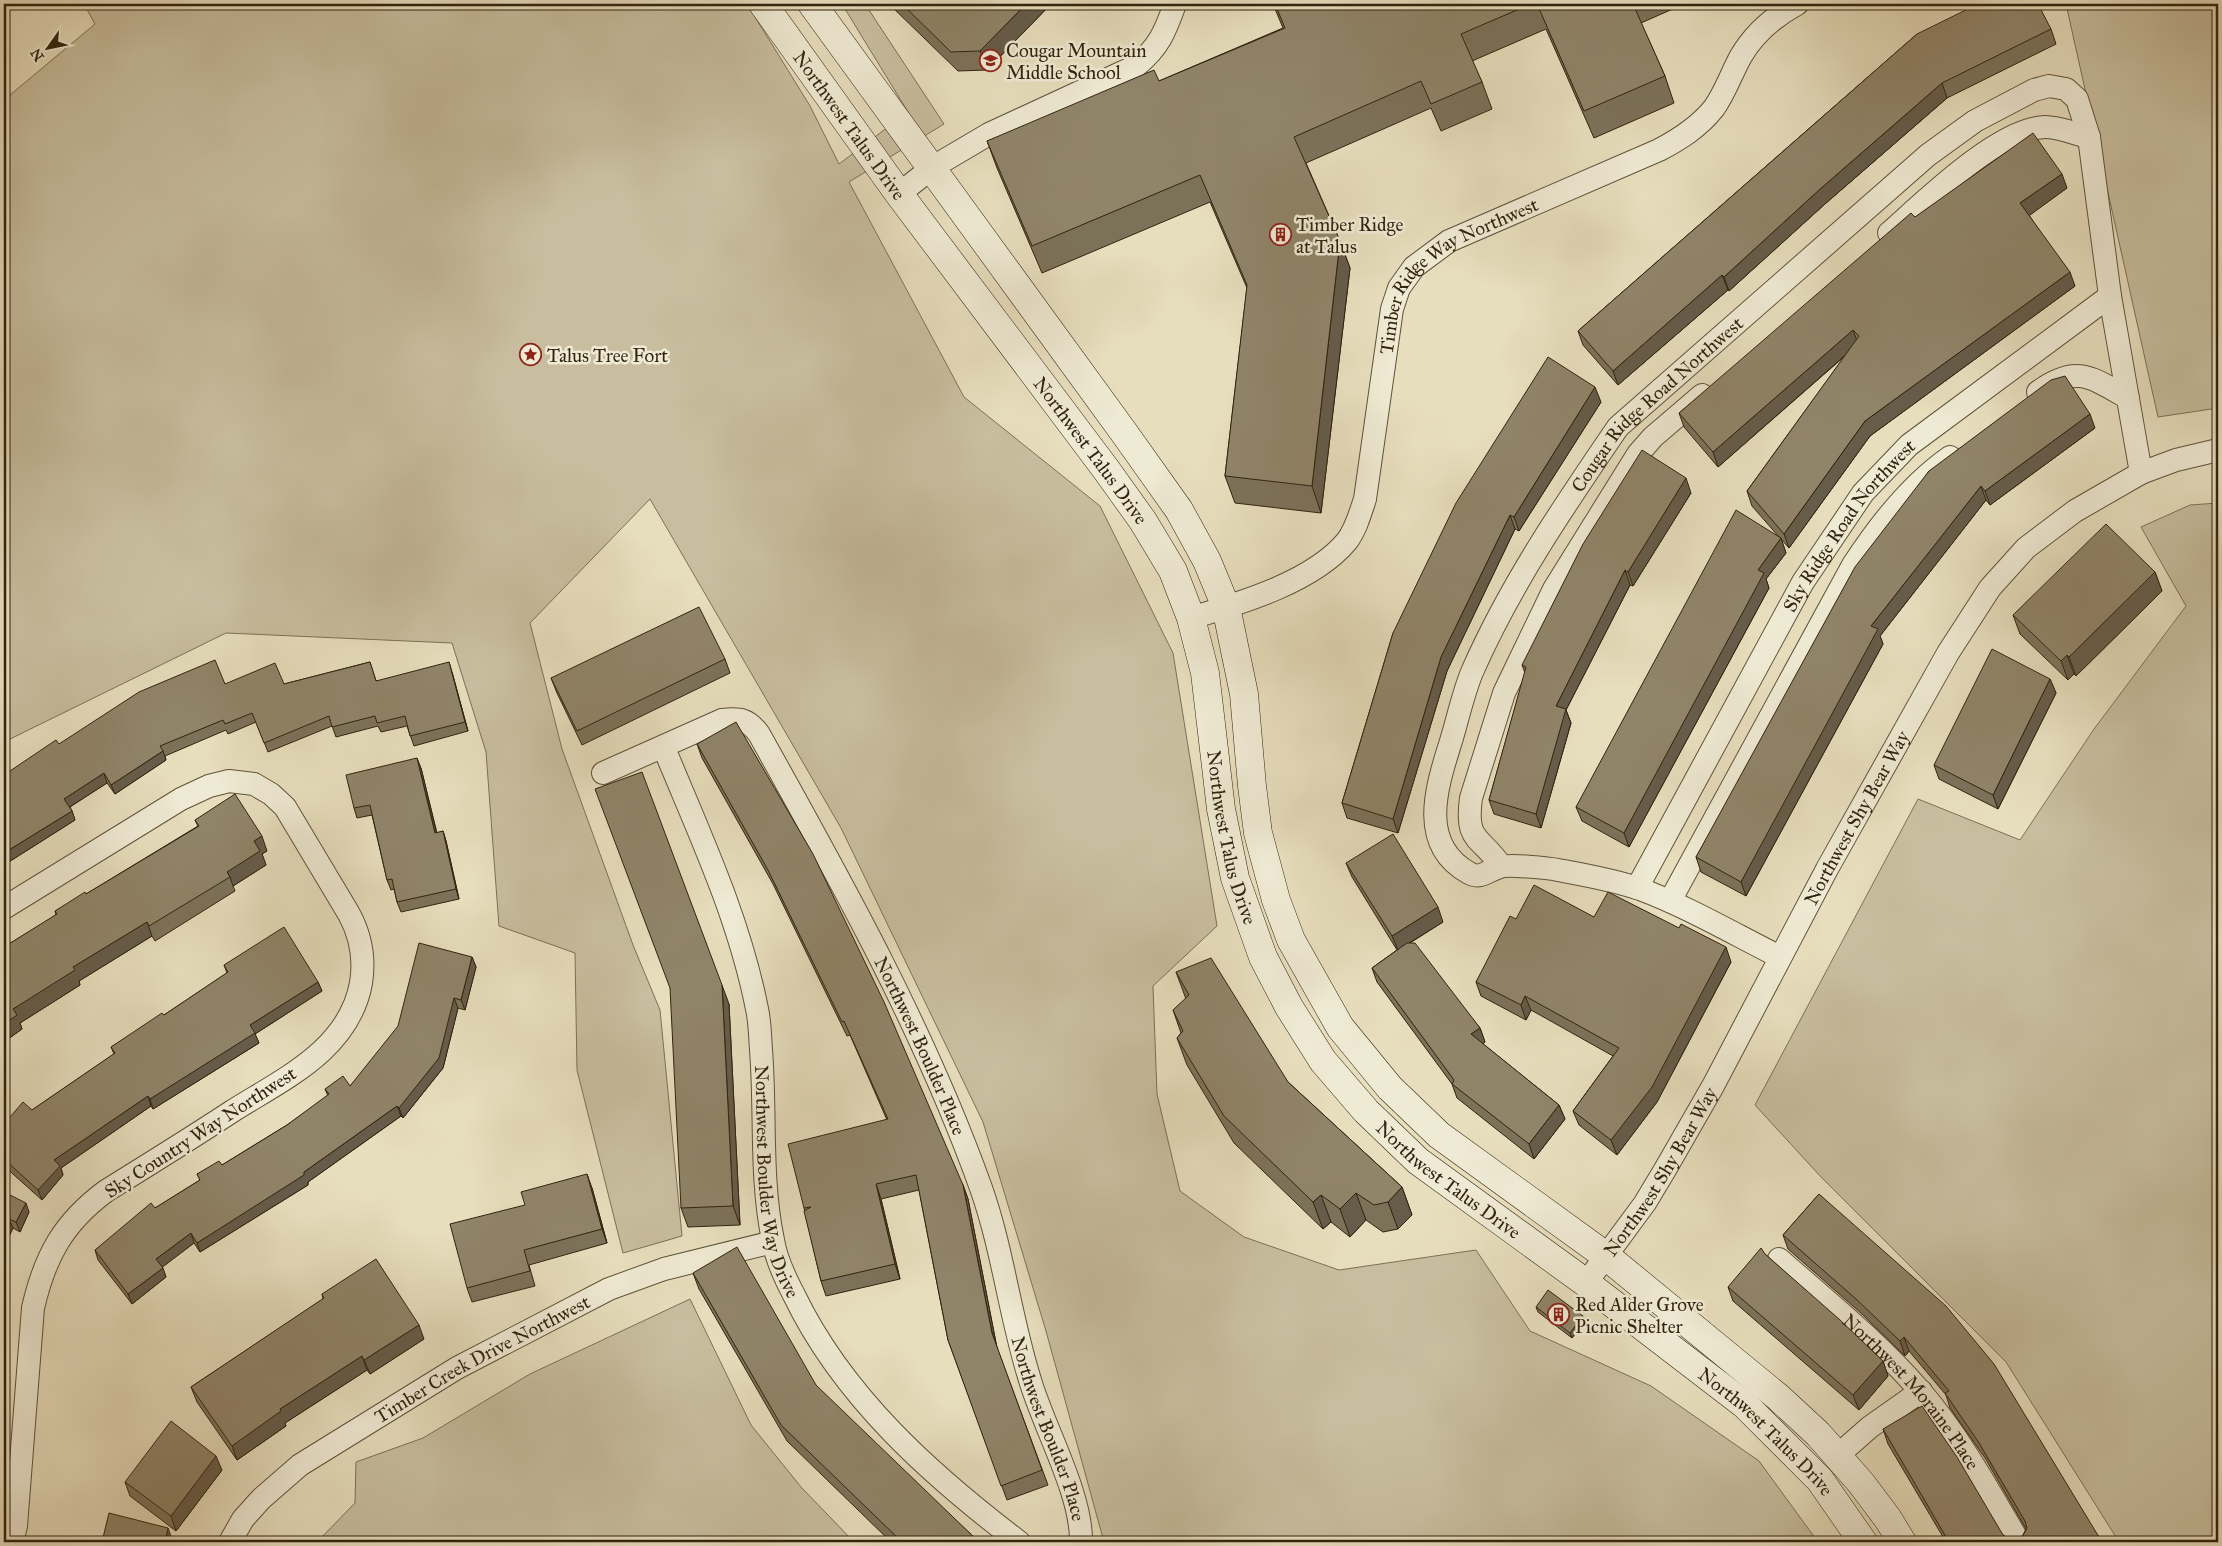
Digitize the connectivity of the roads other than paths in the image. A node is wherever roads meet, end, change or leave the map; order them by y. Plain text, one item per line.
1 (763, 4) edge
2 (812, 4) edge
3 (1175, 4) edge
4 (1797, 4) edge
5 (2089, 137) junction
6 (933, 167) junction
7 (899, 194) junction
8 (1876, 244) edge
9 (2110, 296) junction
10 (1719, 380) edge
11 (2128, 398) junction
12 (2020, 405) edge
13 (1967, 444) edge
14 (2218, 450) edge
15 (2141, 473) junction
16 (1226, 608) junction
17 (1191, 618) junction
18 (664, 748) junction
19 (603, 773) dead end
20 (1501, 866) junction
21 (1638, 888) junction
22 (1670, 901) junction
23 (4, 908) edge
24 (1780, 957) junction
25 (773, 1242) junction
26 (1606, 1256) junction
27 (1779, 1259) dead end
28 (1586, 1283) junction
29 (1920, 1391) junction
30 (1837, 1456) junction
31 (12, 1542) edge
32 (230, 1542) edge
33 (1019, 1542) edge
34 (1082, 1542) edge
35 (1863, 1542) edge
36 (1902, 1542) edge
37 (2019, 1542) edge

1 - 7 street, Northwest Talus Drive
2 - 6 street, Northwest Talus Drive
3 - 6 street
4 - 16 street, Timber Ridge Way Northwest
5 - 8 street
5 - 9 street, Cougar Ridge Road Northwest
5 - 20 street, Cougar Ridge Road Northwest
6 - 7 street
6 - 16 street, Northwest Talus Drive
7 - 17 street, Northwest Talus Drive
9 - 11 street
9 - 21 street, Sky Ridge Road Northwest
10 - 20 street, Cougar Ridge Road Northwest
11 - 12 street
11 - 15 street
13 - 22 street, Sky Ridge Road Northwest
14 - 15 street, Northwest Shy Bear Way
15 - 24 street, Northwest Shy Bear Way
16 - 17 street, Timber Ridge Way Northwest
16 - 26 street, Northwest Talus Drive
17 - 28 street, Northwest Talus Drive
18 - 19 street, Northwest Boulder Place
18 - 25 street, Northwest Boulder Way Drive
18 - 34 street, Northwest Boulder Place
20 - 21 street, Cougar Ridge Road Northwest
21 - 22 street
22 - 24 street
23 - 31 street, Sky Country Way Northwest
24 - 26 street, Northwest Shy Bear Way
25 - 32 street, Timber Creek Drive Northwest
25 - 33 street, Northwest Boulder Way Drive
26 - 28 street, Northwest Shy Bear Way
26 - 30 street, Northwest Talus Drive
27 - 29 street, Northwest Moraine Place
28 - 35 street, Northwest Talus Drive
29 - 30 street
29 - 37 street, Northwest Moraine Place
30 - 36 street, Northwest Talus Drive

